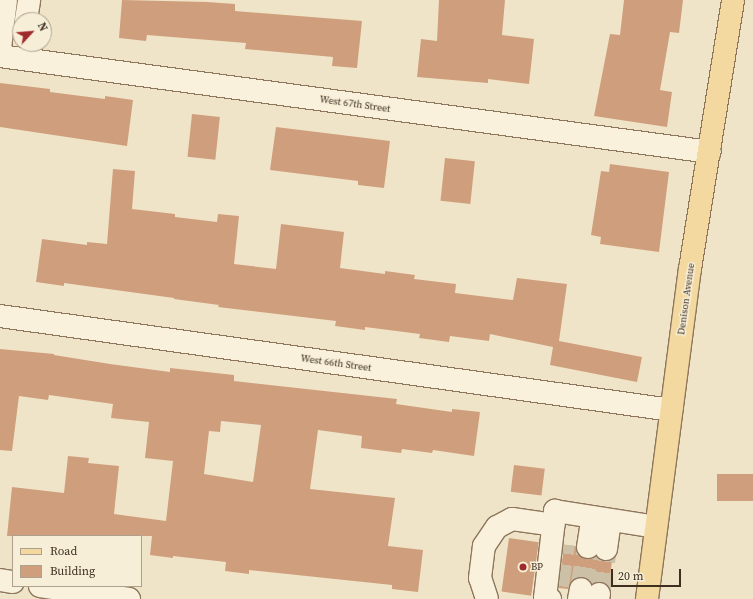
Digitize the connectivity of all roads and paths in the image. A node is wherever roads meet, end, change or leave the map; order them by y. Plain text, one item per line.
1 (6, 0) edge
2 (29, 0) edge
3 (733, 0) edge
4 (27, 12) edge
5 (0, 48) edge
6 (18, 52) edge
7 (29, 52) edge
8 (0, 56) edge
9 (710, 152) junction
10 (0, 316) edge
11 (671, 410) junction
12 (601, 519) junction
13 (561, 527) junction
14 (656, 527) junction
15 (597, 548) tunnel mouth
16 (0, 580) edge
17 (12, 582) edge
18 (47, 587) edge
19 (551, 596) edge
20 (129, 599) edge
21 (487, 599) edge
22 (647, 599) edge

1 - 5 street
2 - 4 street
3 - 9 main road, Denison Avenue
6 - 8 street, West 67th Street
7 - 9 street, West 67th Street
9 - 11 main road, Denison Avenue
10 - 11 street, West 66th Street
11 - 14 main road, Denison Avenue
12 - 13 street
12 - 14 street
12 - 15 street
13 - 19 street
13 - 21 street
14 - 22 main road, Denison Avenue
16 - 17 street
18 - 20 street

